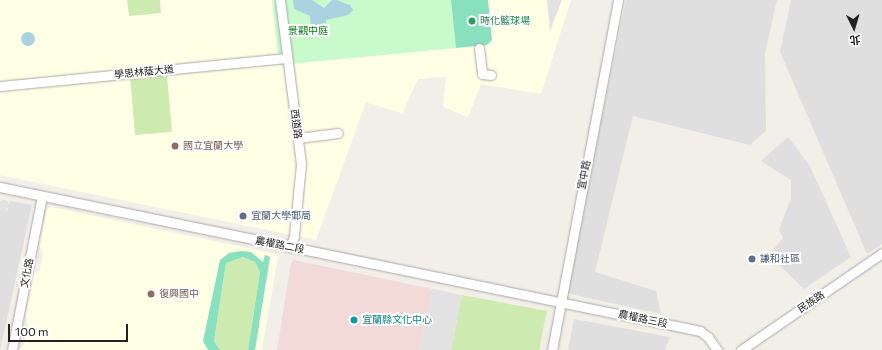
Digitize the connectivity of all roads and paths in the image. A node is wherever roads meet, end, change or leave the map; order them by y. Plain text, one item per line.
1 (280, 0) edge
2 (618, 0) edge
3 (479, 48) dead end
4 (287, 58) junction
5 (491, 75) dead end
6 (0, 86) edge
7 (338, 133) dead end
8 (298, 138) junction
9 (0, 187) edge
10 (42, 196) junction
11 (290, 247) junction
12 (882, 253) edge
13 (561, 302) junction
14 (12, 350) edge
15 (552, 350) edge
16 (717, 350) edge
17 (740, 350) edge

1 - 4 street, 西道路
2 - 13 street, 宜中路
3 - 5 street
4 - 6 street, 學思林蔭大道
4 - 8 street, 西道路
7 - 8 street
8 - 11 street, 西道路
9 - 10 street, 農權路二段
10 - 11 street, 農權路二段
10 - 14 street, 文化路
11 - 13 street, 農權路二段
12 - 17 street, 民族路
13 - 15 street, 宜中路
13 - 16 street, 農權路三段

